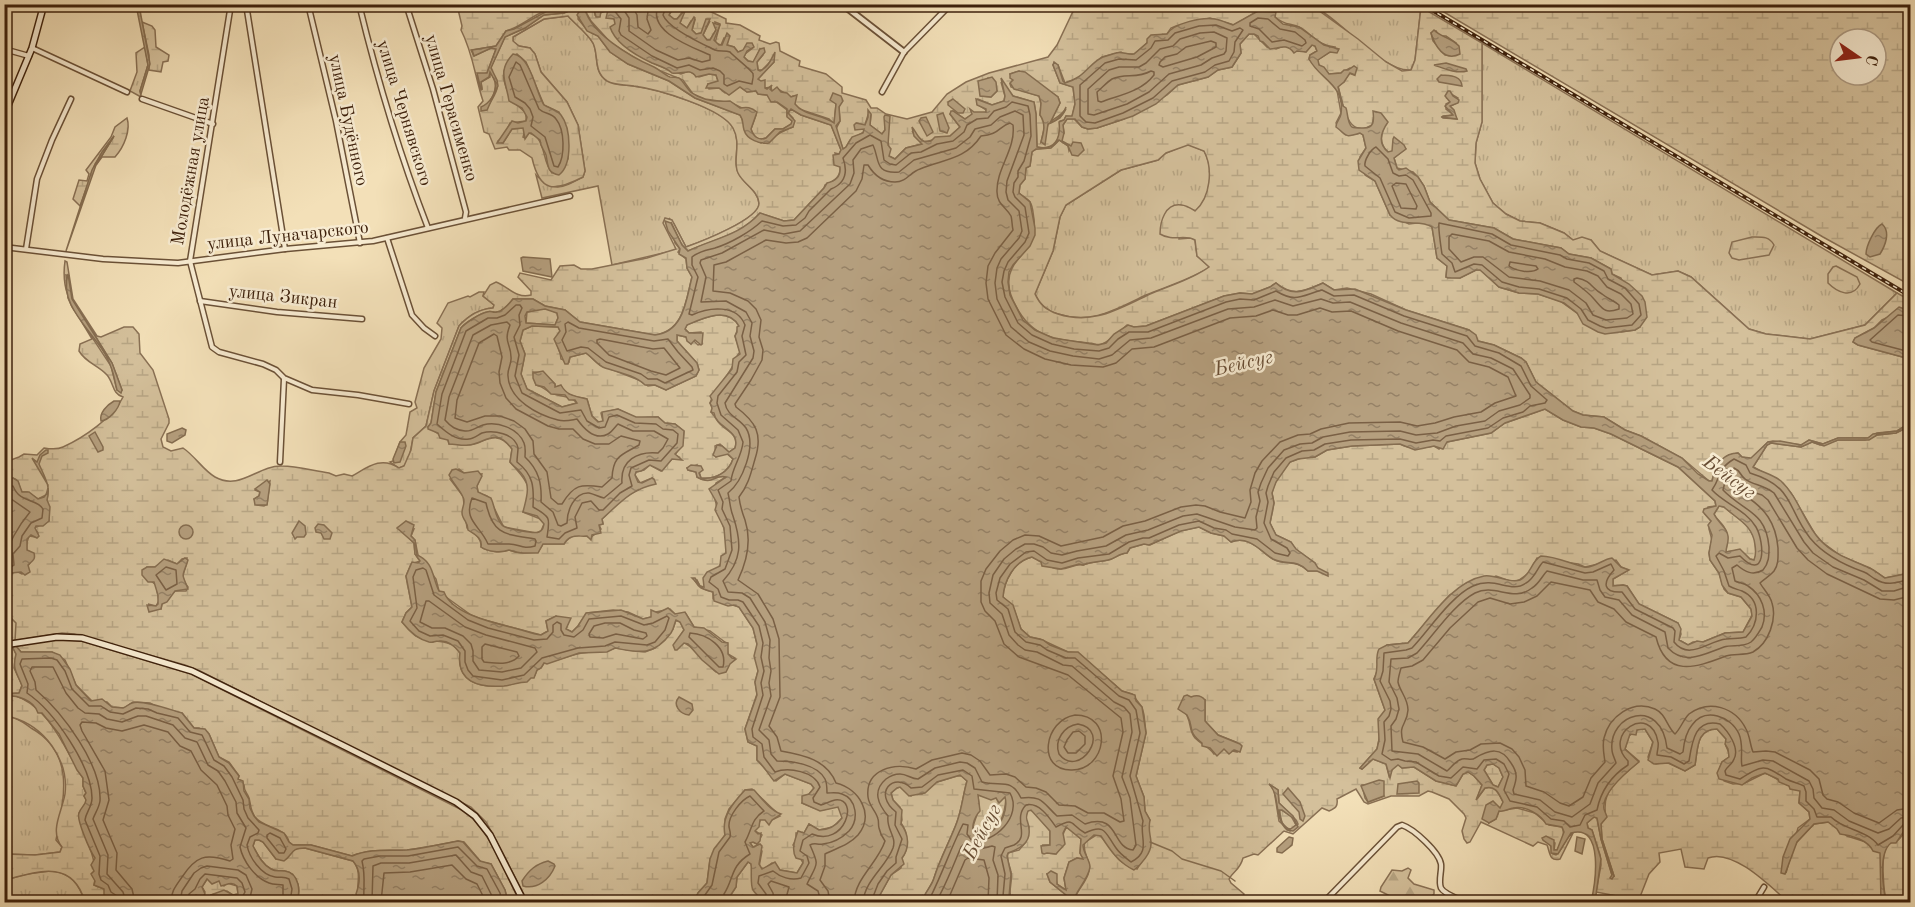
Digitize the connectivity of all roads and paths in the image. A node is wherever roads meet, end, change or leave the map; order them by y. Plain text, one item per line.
1 (44, 4) edge
2 (231, 4) edge
3 (246, 4) edge
4 (308, 4) edge
5 (359, 4) edge
6 (406, 4) edge
7 (842, 4) edge
8 (951, 4) edge
9 (32, 48) junction
10 (4, 49) edge
11 (904, 52) junction
12 (29, 56) junction
13 (127, 92) dead end
14 (882, 92) dead end
15 (72, 99) dead end
16 (142, 99) dead end
17 (4, 115) edge
18 (213, 124) junction
19 (570, 196) dead end
20 (465, 218) junction
21 (428, 228) junction
22 (387, 238) junction
23 (360, 243) junction
24 (4, 247) edge
25 (26, 249) junction
26 (285, 249) junction
27 (190, 261) junction
28 (200, 302) junction
29 (362, 319) dead end
30 (435, 336) dead end
31 (284, 378) junction
32 (409, 404) dead end
33 (280, 462) dead end
34 (4, 645) edge
35 (1764, 887) dead end
36 (524, 903) edge
37 (1324, 903) edge
38 (1465, 903) edge
39 (1755, 903) edge

1 - 9 main road
2 - 18 street, Молодёжная улица
3 - 26 street
4 - 23 street, улица Будённого
5 - 21 street, улица Чернявского
6 - 20 street, улица Герасименко
7 - 11 street
8 - 11 street
9 - 12 main road
9 - 13 street
10 - 12 street
11 - 14 street
12 - 17 main road
15 - 25 street
16 - 18 street
18 - 27 street, Молодёжная улица
19 - 20 street, улица Луначарского
20 - 21 street, улица Луначарского
21 - 22 street, улица Луначарского
22 - 23 street, улица Луначарского
22 - 30 street
23 - 26 street, улица Луначарского
24 - 25 street, улица Луначарского
25 - 27 street, улица Луначарского
26 - 27 street, улица Луначарского
27 - 28 street, Молодёжная улица
28 - 29 street, улица Зикран
28 - 31 street, Молодёжная улица
31 - 32 street, Молодёжная улица
31 - 33 street
34 - 36 main road
35 - 39 street
37 - 38 street

